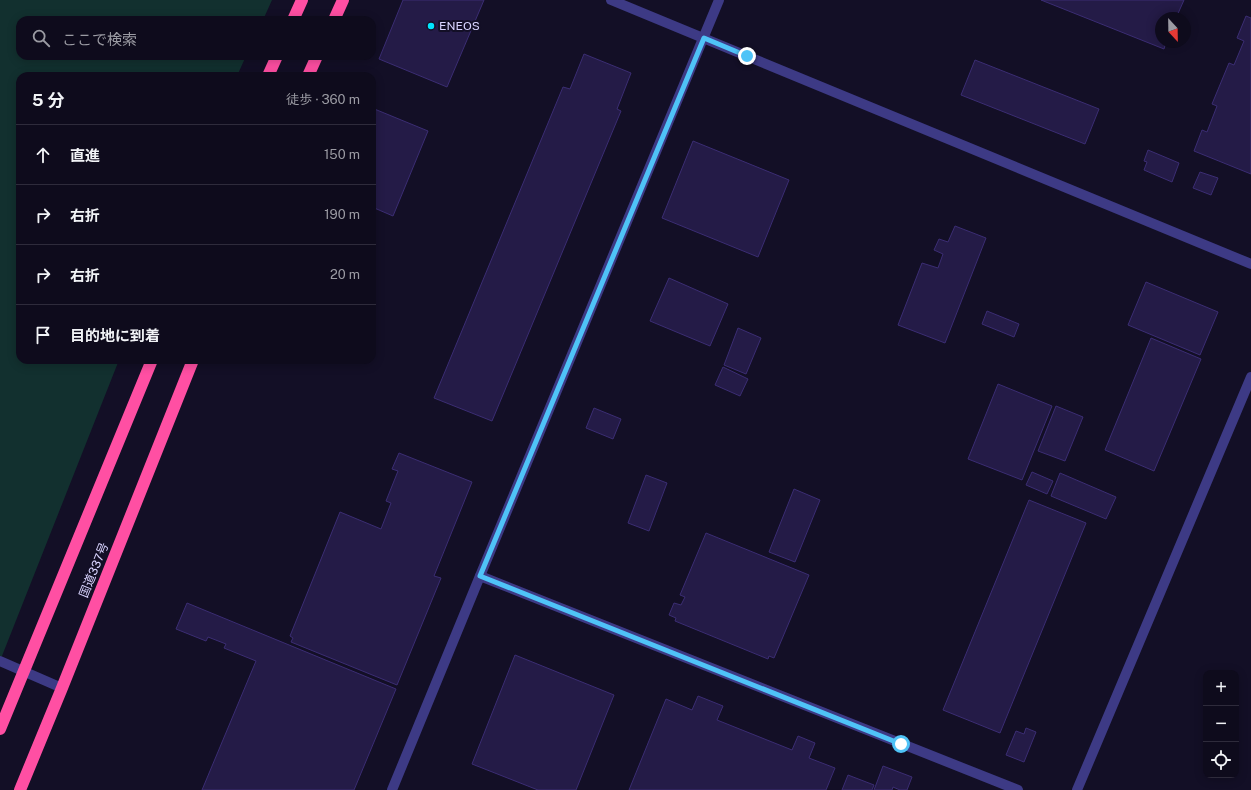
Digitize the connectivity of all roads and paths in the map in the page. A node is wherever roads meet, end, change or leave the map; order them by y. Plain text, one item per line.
1 (302, 0) edge
2 (343, 0) edge
3 (611, 0) edge
4 (719, 0) edge
5 (295, 16) edge
6 (336, 16) edge
7 (704, 38) junction
8 (275, 60) edge
9 (315, 60) edge
10 (270, 72) edge
11 (310, 72) edge
12 (1251, 264) edge
13 (150, 364) edge
14 (191, 364) edge
15 (1251, 377) edge
16 (480, 576) junction
17 (0, 661) edge
18 (24, 670) junction
19 (62, 688) junction
20 (0, 730) edge
21 (20, 790) edge
22 (392, 790) edge
23 (1018, 790) edge
24 (1077, 790) edge

1 - 5 highway
2 - 6 highway
3 - 7 street
4 - 7 street
7 - 12 street
7 - 16 street
8 - 10 highway
9 - 11 highway
13 - 18 highway
14 - 19 highway, 国道337号
15 - 24 street
16 - 22 street
16 - 23 street
17 - 18 street
18 - 19 street
18 - 20 highway
19 - 21 highway, 国道337号

